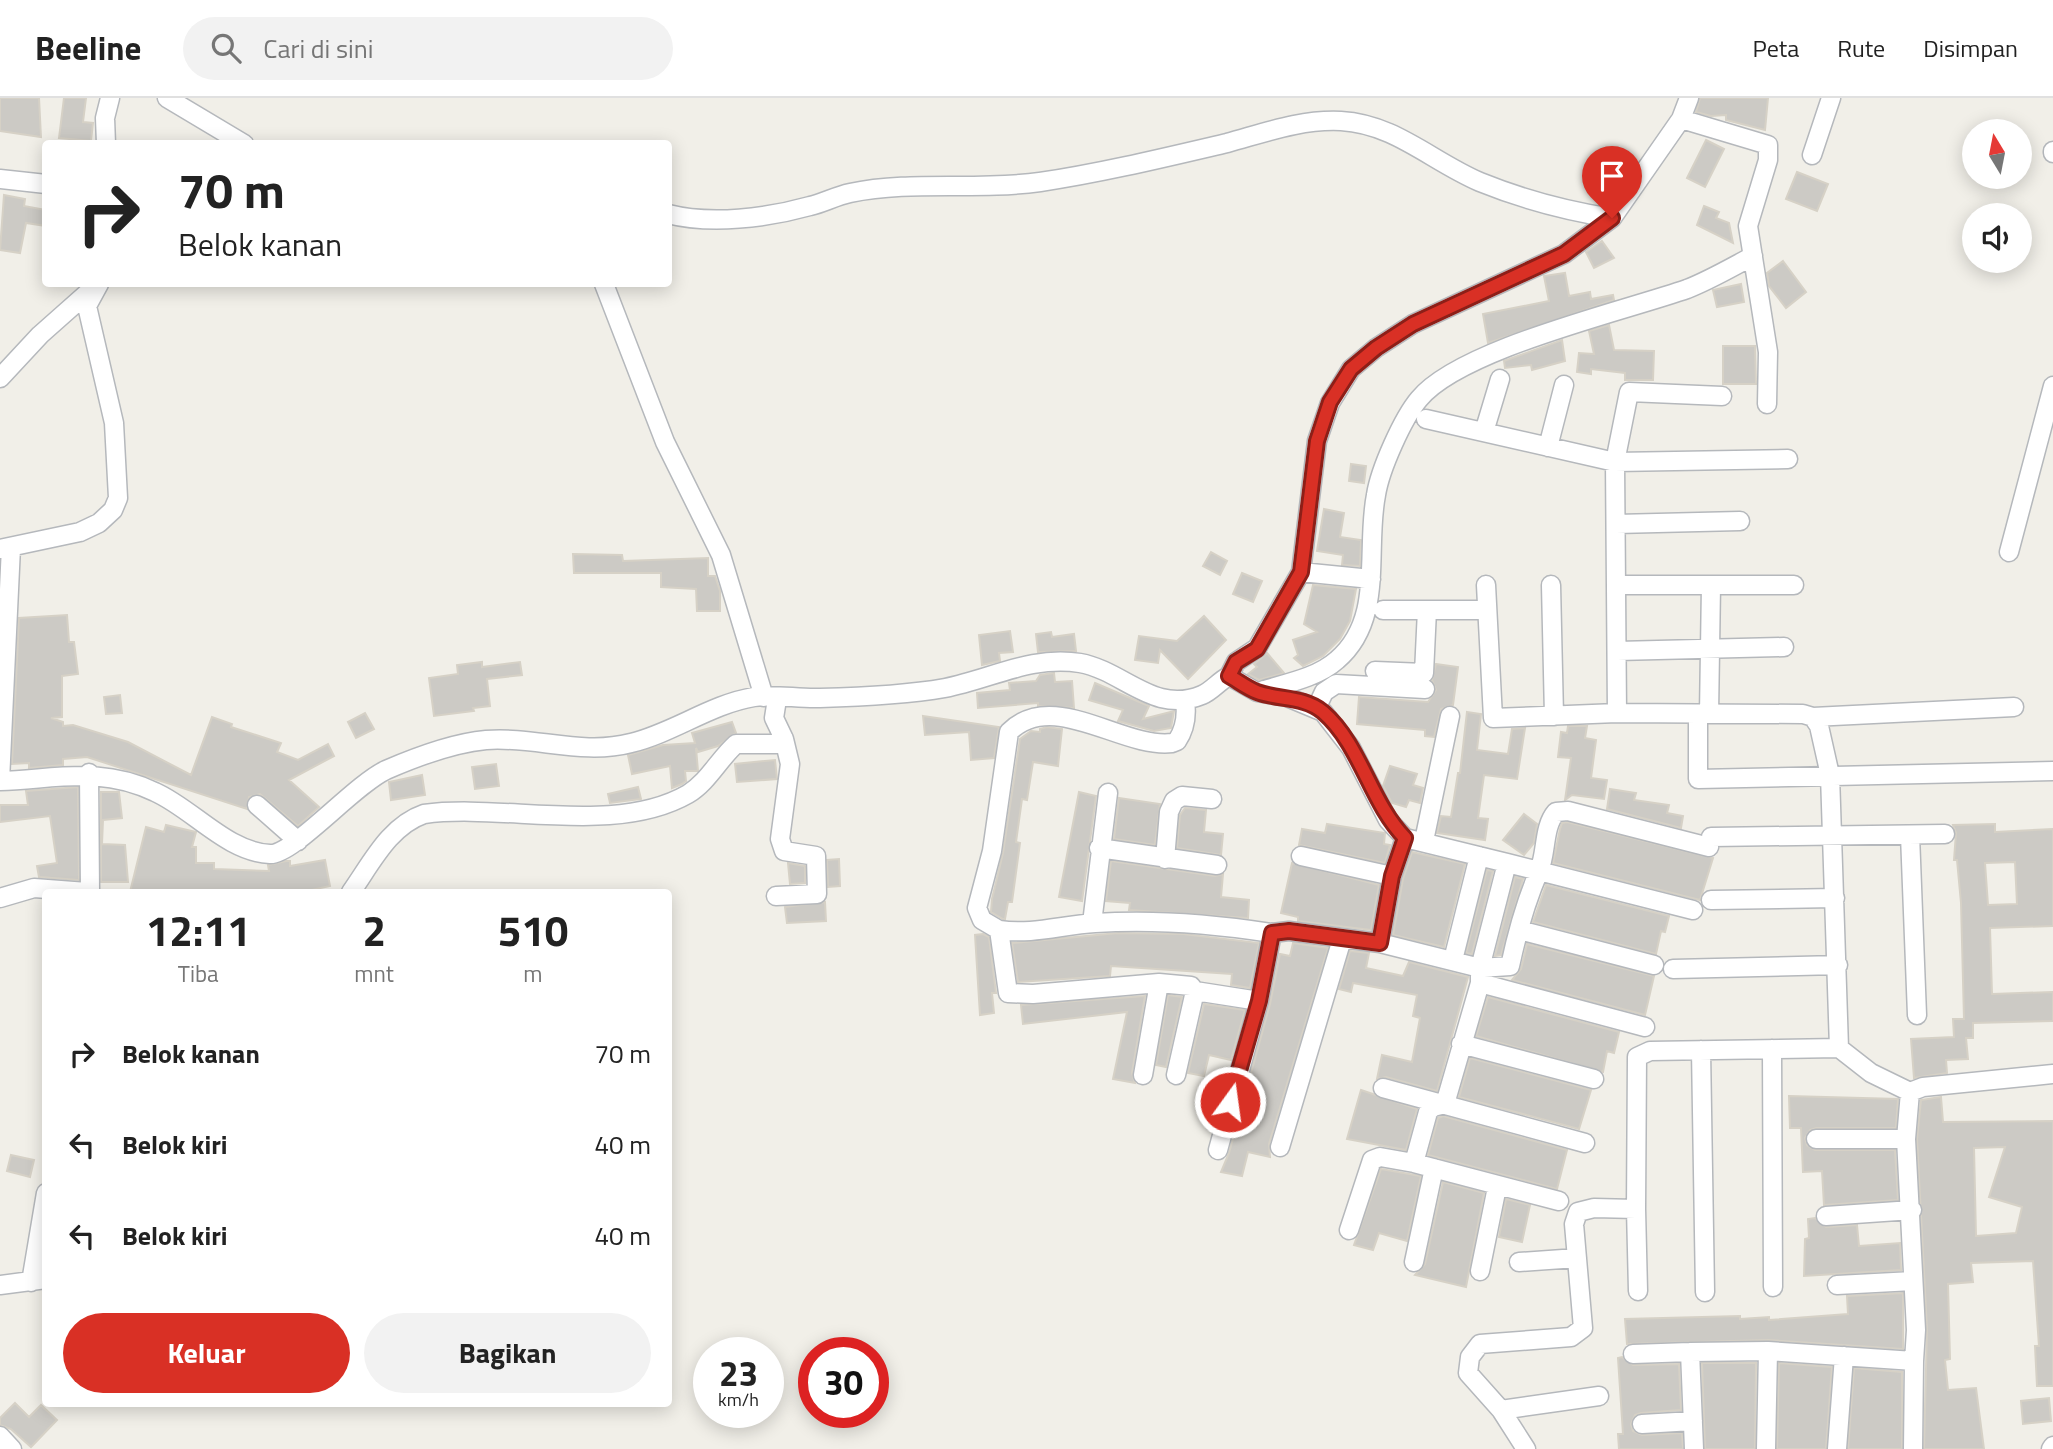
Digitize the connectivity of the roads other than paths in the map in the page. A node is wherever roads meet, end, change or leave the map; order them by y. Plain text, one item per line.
1 (110, 98) edge
2 (167, 98) edge
3 (1689, 98) edge
4 (1831, 98) edge
5 (1681, 119) junction
6 (106, 140) edge
7 (237, 140) edge
8 (1812, 155) dead end
9 (0, 179) edge
10 (42, 184) edge
11 (672, 215) edge
12 (1612, 218) junction
13 (1753, 256) junction
14 (95, 287) edge
15 (96, 287) edge
16 (605, 287) edge
17 (0, 378) edge
18 (1500, 379) dead end
19 (1564, 385) dead end
20 (2053, 386) edge
21 (1722, 396) dead end
22 (1767, 404) dead end
23 (1426, 419) dead end
24 (1484, 432) junction
25 (1548, 447) junction
26 (1788, 458) dead end
27 (1615, 462) junction
28 (1740, 521) dead end
29 (1616, 524) junction
30 (6, 548) edge
31 (2009, 552) dead end
32 (1301, 572) junction
33 (1371, 579) junction
34 (1486, 585) dead end
35 (1550, 585) dead end
36 (1711, 585) junction
37 (1794, 585) dead end
38 (1616, 586) junction
39 (1383, 610) dead end
40 (1427, 610) junction
41 (1488, 610) junction
42 (1784, 647) dead end
43 (1710, 649) junction
44 (1617, 651) junction
45 (1375, 671) dead end
46 (1229, 676) junction
47 (1425, 689) dead end
48 (1257, 692) junction
49 (771, 698) junction
50 (1185, 701) junction
51 (2014, 707) dead end
52 (1316, 709) junction
53 (1617, 713) junction
54 (1703, 714) junction
55 (1450, 716) dead end
56 (1554, 716) junction
57 (1813, 718) junction
58 (784, 740) junction
59 (2053, 771) edge
60 (89, 773) junction
61 (1830, 778) junction
62 (0, 781) edge
63 (1108, 793) dead end
64 (1212, 799) dead end
65 (257, 805) dead end
66 (1945, 834) dead end
67 (1910, 835) junction
68 (1833, 836) junction
69 (1405, 838) junction
70 (298, 841) junction
71 (1424, 841) junction
72 (1099, 848) junction
73 (1301, 856) dead end
74 (1479, 856) junction
75 (1165, 859) junction
76 (1507, 863) junction
77 (1217, 865) dead end
78 (1539, 872) junction
79 (1392, 876) junction
80 (48, 889) edge
81 (89, 889) edge
82 (353, 889) edge
83 (776, 896) dead end
84 (0, 898) edge
85 (1835, 898) junction
86 (1711, 901) dead end
87 (1693, 910) dead end
88 (1092, 923) junction
89 (999, 930) junction
90 (1519, 930) junction
91 (1272, 933) junction
92 (1342, 939) junction
93 (1380, 943) junction
94 (1453, 960) junction
95 (1654, 965) dead end
96 (1838, 965) junction
97 (1672, 969) dead end
98 (1480, 975) junction
99 (1159, 983) junction
100 (1195, 991) junction
101 (1259, 1001) junction
102 (1917, 1014) dead end
103 (1644, 1027) dead end
104 (1461, 1044) junction
105 (1839, 1048) junction
106 (1772, 1049) junction
107 (1701, 1050) junction
108 (2053, 1074) edge
109 (1143, 1075) dead end
110 (1176, 1075) dead end
111 (1594, 1079) dead end
112 (1383, 1088) dead end
113 (1910, 1092) junction
114 (1445, 1104) junction
115 (1816, 1139) dead end
116 (1906, 1139) junction
117 (1586, 1143) dead end
118 (1280, 1147) dead end
119 (1218, 1150) dead end
120 (1414, 1163) junction
121 (1434, 1168) junction
122 (1497, 1187) junction
123 (1559, 1201) dead end
124 (1636, 1209) junction
125 (1912, 1210) junction
126 (1826, 1216) dead end
127 (1349, 1230) dead end
128 (42, 1237) edge
129 (1577, 1258) junction
130 (1414, 1262) dead end
131 (1519, 1262) dead end
132 (1480, 1271) dead end
133 (38, 1281) edge
134 (1913, 1281) junction
135 (0, 1285) edge
136 (1837, 1285) dead end
137 (1773, 1287) dead end
138 (1638, 1291) dead end
139 (1705, 1292) dead end
140 (1768, 1351) junction
141 (1690, 1352) junction
142 (1633, 1354) dead end
143 (1844, 1356) junction
144 (1914, 1361) junction
145 (1600, 1395) dead end
146 (1501, 1410) junction
147 (1693, 1421) junction
148 (1642, 1424) dead end
149 (0, 1436) edge
150 (12, 1449) edge
151 (1526, 1449) edge
152 (1694, 1449) edge
153 (1766, 1449) edge
154 (1837, 1449) edge
155 (1913, 1449) edge

1 - 6 street
2 - 7 street
3 - 5 street
4 - 8 street
5 - 12 street
5 - 13 street
9 - 10 street
11 - 12 street
12 - 32 street
13 - 22 street
13 - 33 street
14 - 17 street
15 - 30 street
16 - 49 street
18 - 24 street
19 - 25 street
20 - 31 street
21 - 27 street
23 - 24 street
24 - 25 street
25 - 27 street
26 - 27 street
27 - 29 street
28 - 29 street
29 - 38 street
30 - 62 street
32 - 33 street
32 - 46 street
33 - 48 street
34 - 41 street
35 - 56 street
36 - 37 street
36 - 38 street
36 - 43 street
38 - 44 street
39 - 40 street
40 - 41 street
40 - 45 street
41 - 56 street
42 - 43 street
43 - 44 street
43 - 54 street
44 - 53 street
46 - 48 street
46 - 50 street
47 - 52 street
48 - 52 street
49 - 50 street
49 - 58 street
49 - 70 street
50 - 89 street
51 - 57 street
52 - 69 street
53 - 54 street
53 - 56 street
54 - 57 street
54 - 61 street
55 - 71 street
57 - 61 street
58 - 82 street
58 - 83 street
59 - 61 street
60 - 62 street
60 - 70 street
60 - 81 street
61 - 68 street
63 - 72 street
64 - 75 street
65 - 70 street
66 - 67 street
67 - 68 street
67 - 102 street
68 - 78 street
68 - 85 street
69 - 71 street
69 - 79 street
71 - 74 street
72 - 75 street
72 - 88 street
73 - 79 street
74 - 76 street
74 - 94 street
75 - 77 street
76 - 78 street
76 - 98 street
78 - 87 street
78 - 90 street
79 - 93 street
80 - 84 street
85 - 86 street
85 - 96 street
88 - 89 street
88 - 91 street
89 - 99 street
90 - 95 street
90 - 98 street
91 - 92 street
91 - 101 street
92 - 93 street
92 - 118 street
93 - 94 street
94 - 98 street
96 - 97 street
96 - 105 street
98 - 103 street
98 - 104 street
99 - 100 street
99 - 109 street
100 - 101 street
100 - 110 street
101 - 119 street
104 - 111 street
104 - 114 street
105 - 106 street
105 - 113 street
106 - 107 street
106 - 137 street
107 - 124 street
107 - 139 street
108 - 113 street
112 - 114 street
113 - 116 street
114 - 117 street
114 - 120 street
115 - 116 street
116 - 125 street
120 - 121 street
120 - 127 street
121 - 122 street
121 - 130 street
122 - 123 street
122 - 132 street
124 - 129 street
124 - 138 street
125 - 126 street
125 - 134 street
128 - 133 street
129 - 131 street
129 - 146 street
133 - 135 street
134 - 136 street
134 - 144 street
140 - 141 street
140 - 143 street
140 - 153 street
141 - 142 street
141 - 147 street
143 - 144 street
143 - 154 street
144 - 155 street
145 - 146 street
146 - 151 street
147 - 148 street
147 - 152 street
149 - 150 street

